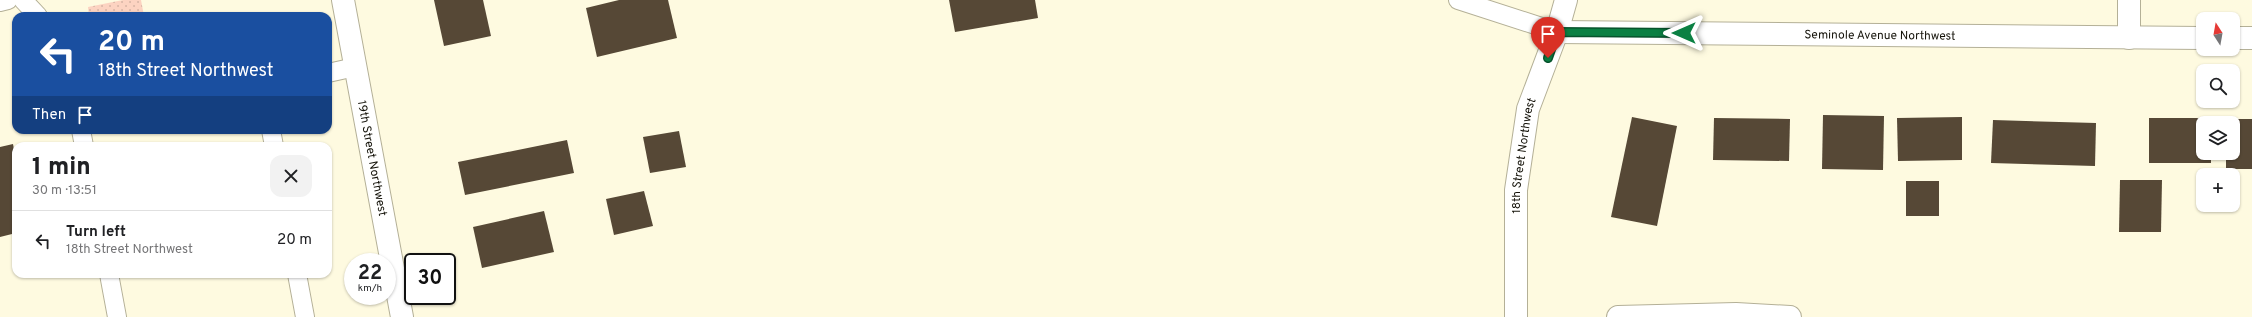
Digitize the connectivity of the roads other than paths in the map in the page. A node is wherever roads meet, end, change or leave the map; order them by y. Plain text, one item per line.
1 (8, 0) edge
2 (23, 0) edge
3 (343, 0) edge
4 (1458, 0) edge
5 (1566, 0) edge
6 (2128, 0) edge
7 (0, 2) edge
8 (34, 12) edge
9 (1557, 32) junction
10 (2129, 38) junction
11 (2196, 38) edge
12 (2240, 38) edge
13 (2252, 38) edge
14 (355, 67) junction
15 (332, 71) edge
16 (110, 278) edge
17 (298, 278) edge
18 (117, 317) edge
19 (305, 317) edge
20 (402, 317) edge
21 (1516, 317) edge
22 (1618, 317) edge
23 (1790, 317) edge

1 - 7 lane
2 - 8 lane
3 - 14 street, 19th Street Northwest
4 - 9 lane
5 - 9 street, 18th Street Northwest
6 - 10 street
9 - 10 street, Seminole Avenue Northwest
9 - 21 street, 18th Street Northwest
10 - 11 street, Seminole Avenue Northwest
12 - 13 street
14 - 15 lane
14 - 20 street, 19th Street Northwest
16 - 18 lane
17 - 19 lane
22 - 23 street

